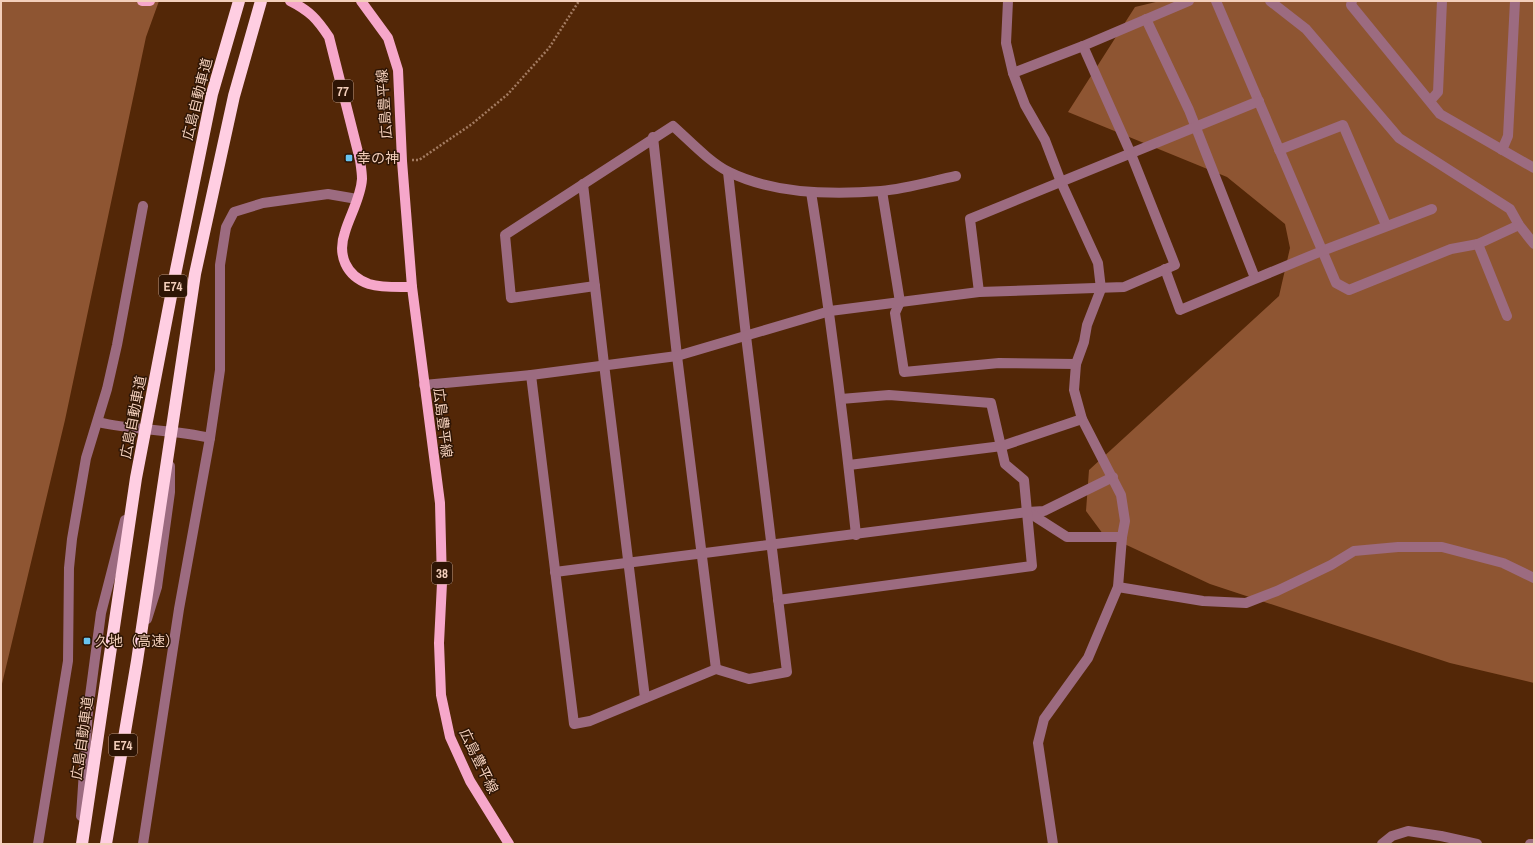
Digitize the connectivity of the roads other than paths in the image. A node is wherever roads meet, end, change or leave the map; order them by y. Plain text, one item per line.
1 (142, 1) edge
2 (150, 1) edge
3 (239, 1) edge
4 (260, 1) edge
5 (290, 1) edge
6 (361, 1) edge
7 (1008, 1) edge
8 (1189, 1) edge
9 (1216, 1) edge
10 (1270, 1) edge
11 (1352, 1) edge
12 (1442, 1) edge
13 (1515, 1) edge
14 (1146, 19) junction
15 (1083, 46) junction
16 (1013, 73) junction
17 (1259, 101) junction
18 (1430, 101) junction
19 (1196, 128) junction
20 (653, 138) junction
21 (1280, 150) junction
22 (1502, 150) junction
23 (1131, 154) junction
24 (1534, 168) edge
25 (728, 172) junction
26 (956, 176) dead end
27 (1061, 182) junction
28 (583, 184) junction
29 (882, 191) junction
30 (811, 192) junction
31 (357, 199) junction
32 (143, 206) dead end
33 (1432, 209) dead end
34 (1386, 225) junction
35 (1519, 225) junction
36 (1478, 244) junction
37 (1534, 244) edge
38 (1322, 251) junction
39 (1165, 269) junction
40 (1255, 278) junction
41 (595, 286) junction
42 (412, 287) junction
43 (1101, 289) junction
44 (979, 292) junction
45 (900, 302) junction
46 (830, 311) junction
47 (1508, 316) dead end
48 (746, 336) junction
49 (677, 356) junction
50 (604, 364) junction
51 (1076, 364) junction
52 (531, 375) junction
53 (424, 385) junction
54 (841, 399) junction
55 (1082, 419) junction
56 (98, 422) junction
57 (210, 438) junction
58 (1002, 446) junction
59 (849, 465) junction
60 (1113, 477) junction
61 (1028, 512) junction
62 (856, 535) junction
63 (1122, 537) junction
64 (772, 545) junction
65 (702, 553) junction
66 (628, 563) junction
67 (555, 572) junction
68 (1534, 578) edge
69 (1118, 587) junction
70 (778, 600) junction
71 (716, 668) junction
72 (645, 698) junction
73 (38, 844) edge
74 (80, 844) edge
75 (106, 844) edge
76 (143, 844) edge
77 (509, 844) edge
78 (1053, 844) edge
79 (1382, 844) edge
80 (1477, 844) edge
81 (1530, 844) edge
82 (1534, 844) edge

1 - 2 main road
3 - 74 highway, 広島自動車道 / E74
4 - 75 highway, E74
5 - 31 main road, 77
6 - 42 main road, 広島豊平線 / 38
7 - 16 street
8 - 14 street
9 - 17 street
10 - 35 street
11 - 18 street
12 - 18 street
13 - 22 street
14 - 15 street
14 - 19 street
15 - 16 street
15 - 23 street
16 - 27 street
17 - 19 street
17 - 21 street
18 - 22 street
19 - 23 street
19 - 40 street
20 - 25 street
20 - 28 street
20 - 49 street
21 - 34 street
21 - 38 street
22 - 24 street
23 - 27 street
23 - 39 street
25 - 30 street
25 - 48 street
26 - 29 street
27 - 43 street
27 - 44 street
28 - 41 street
28 - 41 street
29 - 30 street
29 - 45 street
30 - 46 street
31 - 42 main road, 77
31 - 57 street
32 - 56 street
33 - 34 street
34 - 38 street
35 - 36 street
35 - 37 street
36 - 38 street
36 - 47 street
38 - 40 street
39 - 40 street
39 - 43 street
41 - 50 street
42 - 53 main road, 広島豊平線 / 38
43 - 44 street
43 - 51 street
44 - 45 street
45 - 46 street
45 - 51 street
46 - 48 street
46 - 54 street
48 - 49 street
48 - 64 street
49 - 50 street
49 - 65 street
50 - 52 street
50 - 66 street
51 - 55 street
52 - 53 street
52 - 67 street
53 - 77 main road, 広島豊平線 / 38
54 - 58 street
54 - 59 street
55 - 58 street
55 - 60 street
56 - 57 street
56 - 73 street
57 - 76 street
58 - 59 street
58 - 61 street
59 - 62 street
60 - 61 street
60 - 63 street
61 - 62 street
61 - 63 street
61 - 70 street
62 - 64 street
63 - 69 street
64 - 65 street
64 - 70 street
65 - 66 street
65 - 71 street
66 - 67 street
66 - 72 street
67 - 72 street
68 - 69 street
69 - 78 street
70 - 71 street
71 - 72 street
79 - 80 street
81 - 82 street

